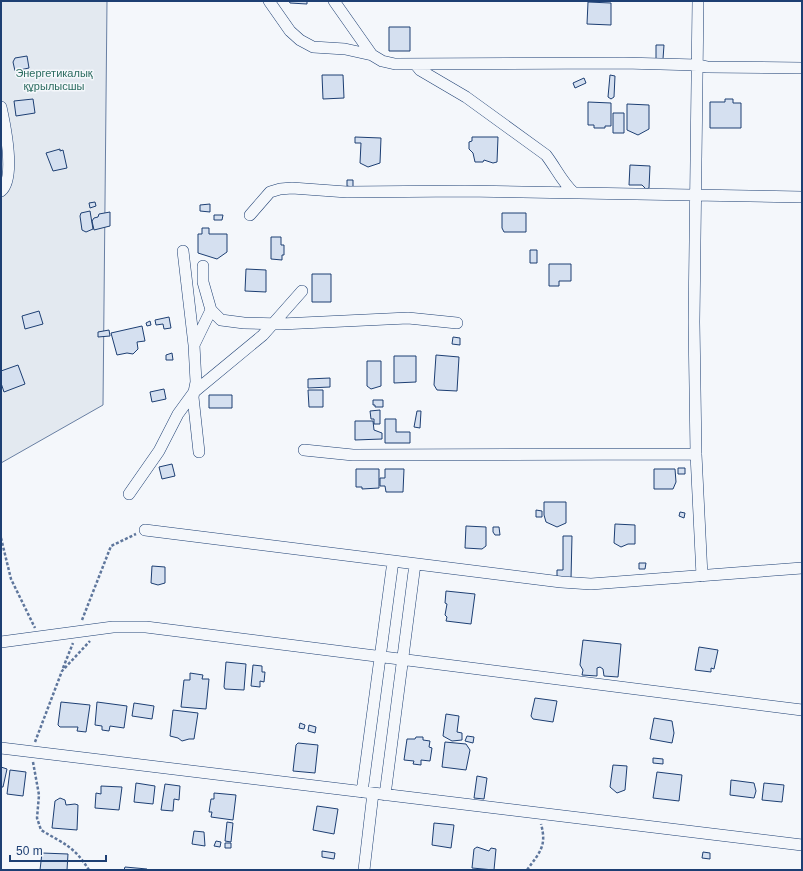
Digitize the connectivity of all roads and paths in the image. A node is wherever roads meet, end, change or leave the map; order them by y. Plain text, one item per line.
1 (269, 1) edge
2 (334, 1) edge
3 (698, 1) edge
4 (372, 55) junction
5 (416, 65) junction
6 (696, 65) junction
7 (802, 68) edge
8 (1, 107) edge
9 (1, 191) edge
10 (574, 194) junction
11 (696, 195) junction
12 (802, 197) edge
13 (250, 215) dead end
14 (183, 251) dead end
15 (203, 266) dead end
16 (302, 291) dead end
17 (211, 310) junction
18 (457, 323) dead end
19 (274, 324) junction
20 (194, 345) junction
21 (194, 392) junction
22 (304, 450) dead end
23 (199, 452) dead end
24 (696, 454) junction
25 (129, 494) dead end
26 (145, 530) joint
27 (1, 538) edge
28 (393, 561) junction
29 (415, 564) junction
30 (802, 568) edge
31 (702, 576) junction
32 (102, 629) junction
33 (77, 632) junction
34 (39, 637) junction
35 (1, 642) edge
36 (380, 657) junction
37 (402, 660) junction
38 (62, 671) junction
39 (802, 710) edge
40 (1, 748) edge
41 (31, 752) junction
42 (368, 792) junction
43 (385, 795) junction
44 (538, 813) junction
45 (802, 845) edge
46 (89, 870) edge
47 (364, 870) edge
48 (527, 870) edge

1 - 4 street
2 - 4 street
3 - 6 street
4 - 5 street
5 - 6 street
5 - 10 street
6 - 7 street
6 - 11 street
8 - 9 street
10 - 11 street
10 - 13 street
11 - 12 street
11 - 24 street
14 - 20 street
15 - 17 street
16 - 19 street
17 - 19 street
17 - 20 street
18 - 19 street
19 - 21 street
20 - 21 street
21 - 23 street
21 - 25 street
22 - 24 street
24 - 31 street
26 - 28 street
26 - 33 path
27 - 34 path
28 - 29 street
28 - 36 street
29 - 31 street
29 - 37 street
30 - 31 street
32 - 33 street
32 - 36 street
32 - 38 path
33 - 34 street
33 - 38 path
34 - 35 street
36 - 37 street
36 - 42 street
37 - 39 street
37 - 43 street
38 - 41 path
40 - 41 street
41 - 42 street
41 - 46 path
42 - 43 street
42 - 47 street
43 - 44 street
44 - 45 street
44 - 48 path

